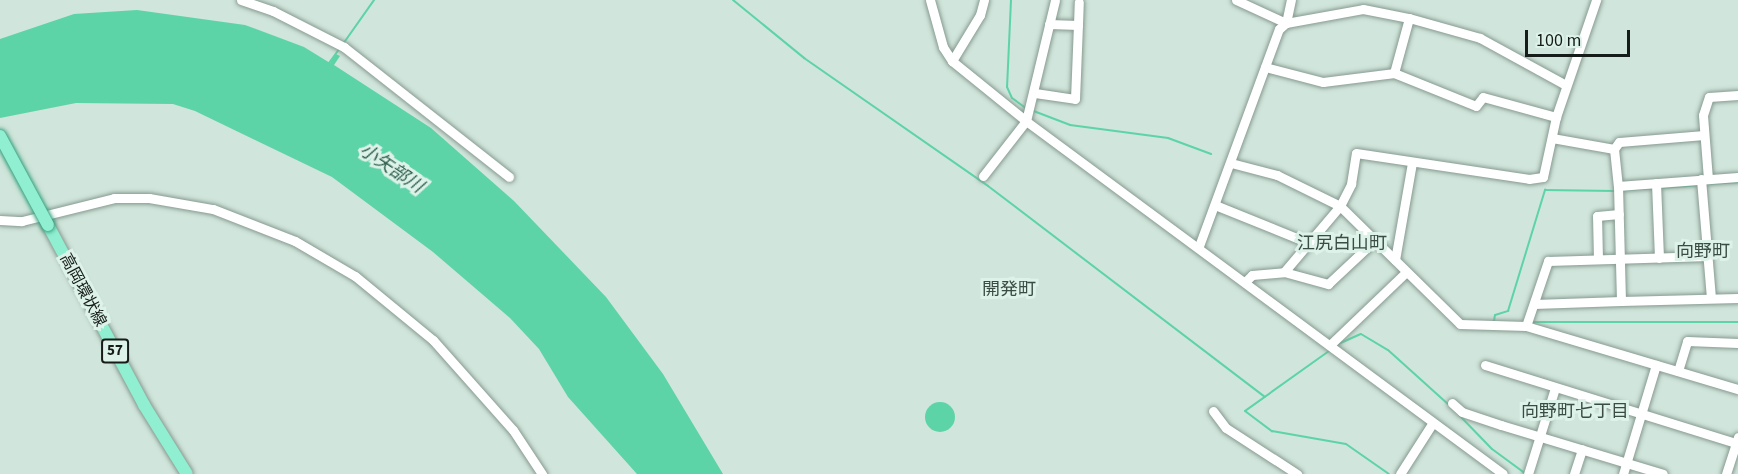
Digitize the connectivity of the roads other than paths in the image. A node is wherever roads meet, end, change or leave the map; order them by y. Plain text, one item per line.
1 (242, 0) edge
2 (930, 0) edge
3 (984, 0) edge
4 (1055, 0) edge
5 (1236, 0) edge
6 (1291, 0) edge
7 (1596, 0) edge
8 (1079, 2) dead end
9 (1364, 5) edge
10 (1409, 18) junction
11 (1286, 23) junction
12 (1049, 24) junction
13 (1078, 25) junction
14 (952, 61) junction
15 (1265, 67) junction
16 (1394, 73) junction
17 (1566, 85) junction
18 (1035, 93) junction
19 (1738, 95) edge
20 (1556, 117) junction
21 (1026, 121) junction
22 (1704, 135) junction
23 (0, 136) edge
24 (1552, 138) junction
25 (1614, 149) junction
26 (1231, 163) junction
27 (1412, 163) junction
28 (982, 176) dead end
29 (509, 177) dead end
30 (1738, 177) edge
31 (1705, 179) junction
32 (1656, 186) junction
33 (1618, 190) junction
34 (1215, 205) junction
35 (1340, 206) junction
36 (1619, 214) junction
37 (0, 220) edge
38 (1375, 240) junction
39 (1309, 243) junction
40 (1199, 246) junction
41 (1708, 256) junction
42 (1659, 258) junction
43 (1598, 259) junction
44 (1620, 259) junction
45 (1395, 260) junction
46 (1284, 272) junction
47 (1406, 272) junction
48 (1246, 281) junction
49 (1711, 297) junction
50 (1738, 298) edge
51 (1621, 301) junction
52 (1534, 304) junction
53 (1526, 326) junction
54 (1738, 343) edge
55 (1331, 344) junction
56 (1485, 365) dead end
57 (1656, 365) junction
58 (1678, 371) junction
59 (1555, 388) junction
60 (1738, 389) edge
61 (1452, 403) dead end
62 (1213, 411) dead end
63 (1641, 415) junction
64 (1432, 424) junction
65 (1540, 436) junction
66 (1737, 441) edge
67 (1582, 449) junction
68 (1626, 462) junction
69 (1532, 473) edge
70 (187, 474) edge
71 (542, 474) edge
72 (1297, 474) edge
73 (1401, 474) edge
74 (1503, 474) edge
75 (1574, 474) edge
76 (1623, 474) edge
77 (1663, 474) edge
78 (1726, 474) edge

1 - 29 street
2 - 14 street
3 - 14 street
4 - 12 street
5 - 11 street
6 - 11 street
7 - 17 street
8 - 13 street
9 - 10 street
9 - 11 street
10 - 16 street
10 - 17 street
11 - 15 street
12 - 13 street
12 - 18 street
13 - 18 street
14 - 21 street
15 - 16 street
15 - 26 street
16 - 20 street
17 - 20 street
18 - 21 street
19 - 22 street
20 - 24 street
21 - 28 street
21 - 40 street
22 - 25 street
22 - 31 street
23 - 70 main road, 高岡環状線 / 57, bridge
24 - 25 street
24 - 27 street
25 - 33 street
26 - 34 street
26 - 35 street
27 - 35 street
27 - 45 street
30 - 31 street
31 - 32 street
31 - 41 street
32 - 33 street
32 - 42 street
33 - 36 street
34 - 39 street
34 - 40 street
35 - 38 street
35 - 39 street
36 - 43 street
36 - 44 street
37 - 71 street
38 - 45 street
38 - 46 street
39 - 46 street
40 - 48 street
41 - 42 street
41 - 49 street
42 - 44 street
43 - 44 street
43 - 52 street
44 - 51 street
45 - 47 street
46 - 48 street
47 - 53 street
47 - 55 street
48 - 55 street
49 - 50 street
49 - 51 street
51 - 52 street
52 - 53 street
53 - 57 street
54 - 58 street
55 - 64 street
56 - 59 street
57 - 58 street
57 - 63 street
58 - 60 street
59 - 63 street
59 - 65 street
61 - 65 street
62 - 72 street
63 - 66 street
63 - 68 street
64 - 73 street
64 - 74 street
65 - 67 street
65 - 69 street
66 - 78 street
67 - 68 street
67 - 75 street
68 - 76 street
68 - 77 street

